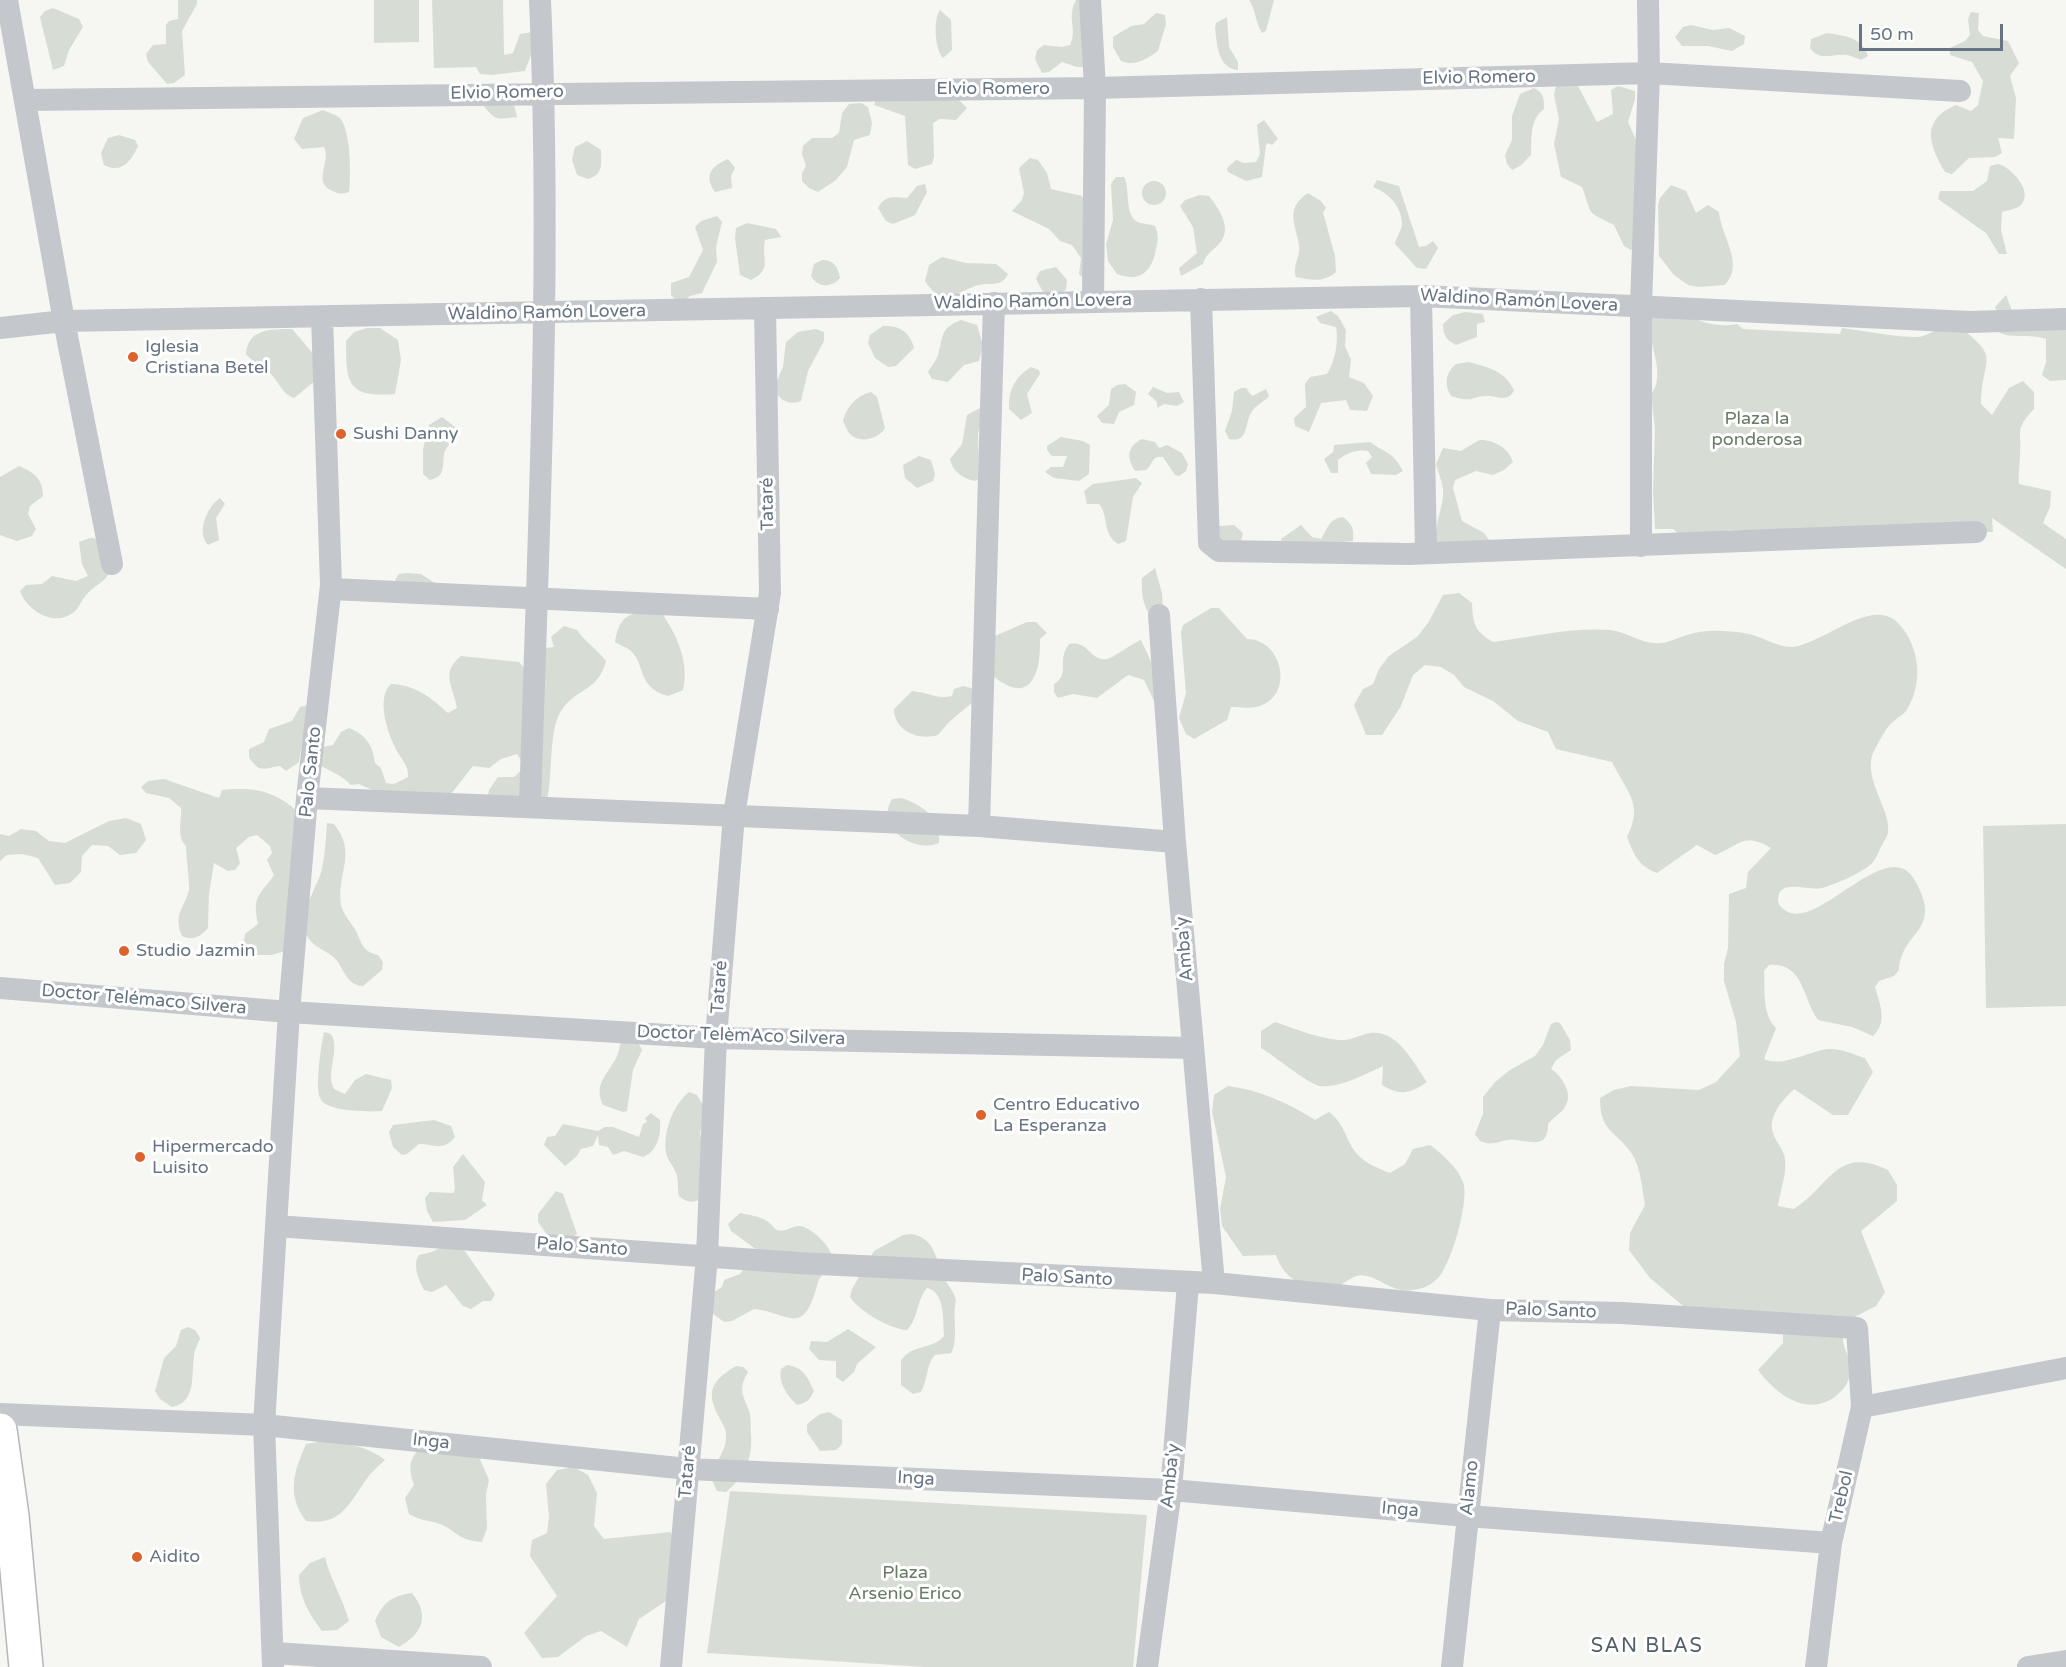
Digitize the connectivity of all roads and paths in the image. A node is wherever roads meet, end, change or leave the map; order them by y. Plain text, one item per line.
1 (7, 0) edge
2 (540, 0) edge
3 (1090, 0) edge
4 (1647, 0) edge
5 (1649, 74) junction
6 (1095, 88) junction
7 (1960, 91) dead end
8 (544, 92) junction
9 (26, 100) junction
10 (1421, 296) junction
11 (1201, 299) junction
12 (1093, 301) junction
13 (994, 303) junction
14 (1641, 306) junction
15 (765, 308) junction
16 (544, 313) junction
17 (322, 317) junction
18 (2066, 319) edge
19 (64, 321) junction
20 (0, 328) edge
21 (1976, 532) dead end
22 (1641, 546) junction
23 (1426, 552) junction
24 (112, 564) dead end
25 (330, 589) junction
26 (536, 597) junction
27 (768, 609) junction
28 (1159, 615) dead end
29 (307, 798) junction
30 (530, 807) junction
31 (734, 815) junction
32 (979, 826) junction
33 (1175, 842) junction
34 (0, 988) edge
35 (289, 1012) junction
36 (716, 1038) junction
37 (1193, 1048) junction
38 (276, 1226) junction
39 (707, 1256) junction
40 (1214, 1283) junction
41 (1188, 1284) junction
42 (1490, 1310) junction
43 (1857, 1328) joint
44 (2066, 1368) edge
45 (1862, 1407) junction
46 (0, 1414) edge
47 (264, 1425) junction
48 (0, 1431) edge
49 (688, 1469) junction
50 (1170, 1490) junction
51 (1467, 1516) junction
52 (1832, 1543) junction
53 (274, 1660) edge
54 (2066, 1661) edge
55 (26, 1667) edge
56 (481, 1667) edge
57 (671, 1667) edge
58 (1146, 1667) edge
59 (1452, 1667) edge
60 (1816, 1667) edge
61 (2028, 1667) edge

1 - 9 street
2 - 8 street
3 - 6 street
4 - 5 street
5 - 6 street, Elvio Romero
5 - 7 street, Elvio Romero
5 - 14 street
6 - 8 street, Elvio Romero
6 - 12 street
8 - 9 street, Elvio Romero
8 - 16 street
9 - 19 street
10 - 11 street, Waldino Ramón Lovera
10 - 14 street, Waldino Ramón Lovera
10 - 23 street
11 - 12 street, Waldino Ramón Lovera
11 - 23 street
12 - 13 street, Waldino Ramón Lovera
13 - 15 street, Waldino Ramón Lovera
13 - 32 street
14 - 18 street, Waldino Ramón Lovera
14 - 22 street
15 - 16 street, Waldino Ramón Lovera
15 - 27 street, Tataré
16 - 17 street, Waldino Ramón Lovera
16 - 26 street
17 - 19 street, Waldino Ramón Lovera
17 - 25 street, Palo Santo
19 - 20 street, Waldino Ramón Lovera
19 - 24 street
21 - 22 street
22 - 23 street
25 - 26 street
25 - 29 street, Palo Santo
26 - 27 street
26 - 30 street
27 - 31 street, Tataré
28 - 33 street, Amba'y
29 - 30 street
29 - 35 street, Palo Santo
30 - 31 street
31 - 32 street
31 - 36 street, Tataré
32 - 33 street
33 - 37 street, Amba'y
34 - 35 street, Doctor Telémaco Silvera
35 - 36 street, Doctor TelèmAco Silvera
35 - 38 street, Palo Santo
36 - 37 street, Doctor TelèmAco Silvera
36 - 39 street, Tataré
37 - 40 street, Amba'y
38 - 39 street, Palo Santo
38 - 47 street, Palo Santo
39 - 41 street, Palo Santo
39 - 49 street, Tataré
40 - 41 street, Palo Santo
40 - 42 street, Palo Santo
41 - 50 street, Amba'y
42 - 43 street, Palo Santo
42 - 51 street, Alamo
43 - 45 street, Trebol
44 - 45 street
45 - 52 street, Trebol
46 - 47 street, Inga
47 - 49 street, Inga
47 - 53 street, Palo Santo
48 - 55 highway
49 - 50 street, Inga
49 - 57 street, Tataré
50 - 51 street, Inga
50 - 58 street, Amba'y
51 - 52 street, Inga
51 - 59 street, Alamo
52 - 60 street, Trebol
53 - 56 street
54 - 61 street

